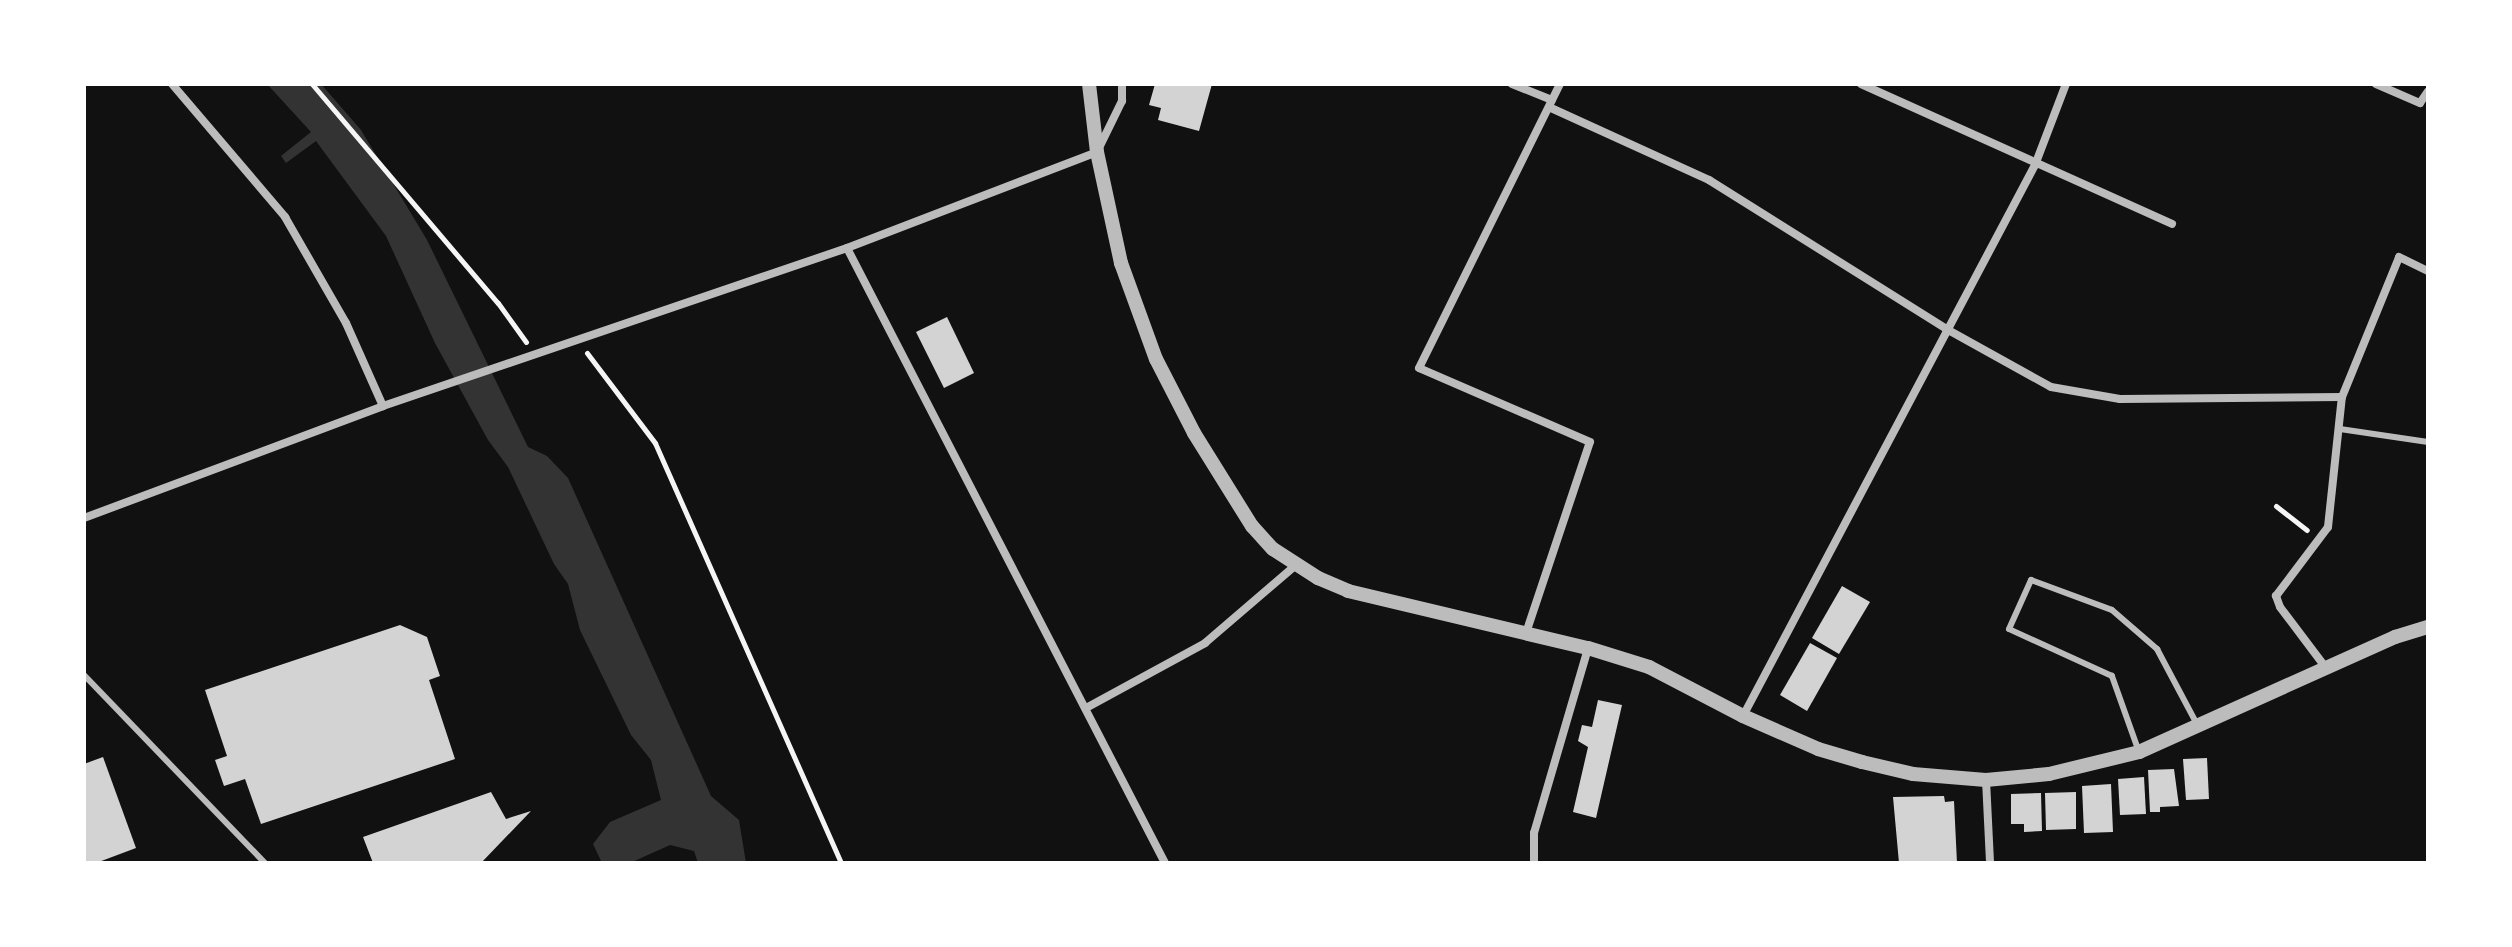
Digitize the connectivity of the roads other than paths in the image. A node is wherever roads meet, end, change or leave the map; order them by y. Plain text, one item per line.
1 (172, 84) edge
2 (1089, 84) edge
3 (1122, 84) edge
4 (1512, 84) edge
5 (1560, 84) edge
6 (1861, 84) edge
7 (2066, 84) edge
8 (2376, 84) edge
9 (2428, 91) edge
10 (1552, 104) junction
11 (1097, 152) junction
12 (2035, 165) junction
13 (2172, 224) dead end
14 (847, 248) junction
15 (2428, 271) edge
16 (1950, 331) junction
17 (2342, 397) junction
18 (383, 406) junction
19 (2340, 429) junction
20 (2428, 442) edge
21 (84, 518) edge
22 (1296, 565) junction
23 (2428, 627) edge
24 (1526, 633) junction
25 (1588, 648) junction
26 (2326, 668) junction
27 (84, 675) edge
28 (1086, 708) junction
29 (1743, 716) junction
30 (2198, 726) junction
31 (2139, 752) junction
32 (1986, 780) junction
33 (265, 863) edge
34 (1165, 863) edge
35 (1534, 863) edge
36 (1990, 863) edge

1 - 18 street
2 - 11 street
3 - 11 street
4 - 10 street
5 - 10 street
6 - 12 street
7 - 12 street
8 - 9 street
10 - 16 street
10 - 24 street
11 - 14 street
11 - 22 street
12 - 13 street
12 - 16 street
14 - 18 street
14 - 28 street
15 - 17 street
16 - 17 street
16 - 29 street
17 - 19 street
18 - 21 street
19 - 20 lane
19 - 26 street
22 - 24 street
22 - 28 street
23 - 26 street
24 - 25 street
25 - 29 street
25 - 35 street
26 - 30 street
27 - 33 lane
28 - 34 street
29 - 32 street
30 - 31 street
30 - 31 lane
31 - 32 street
32 - 36 street

